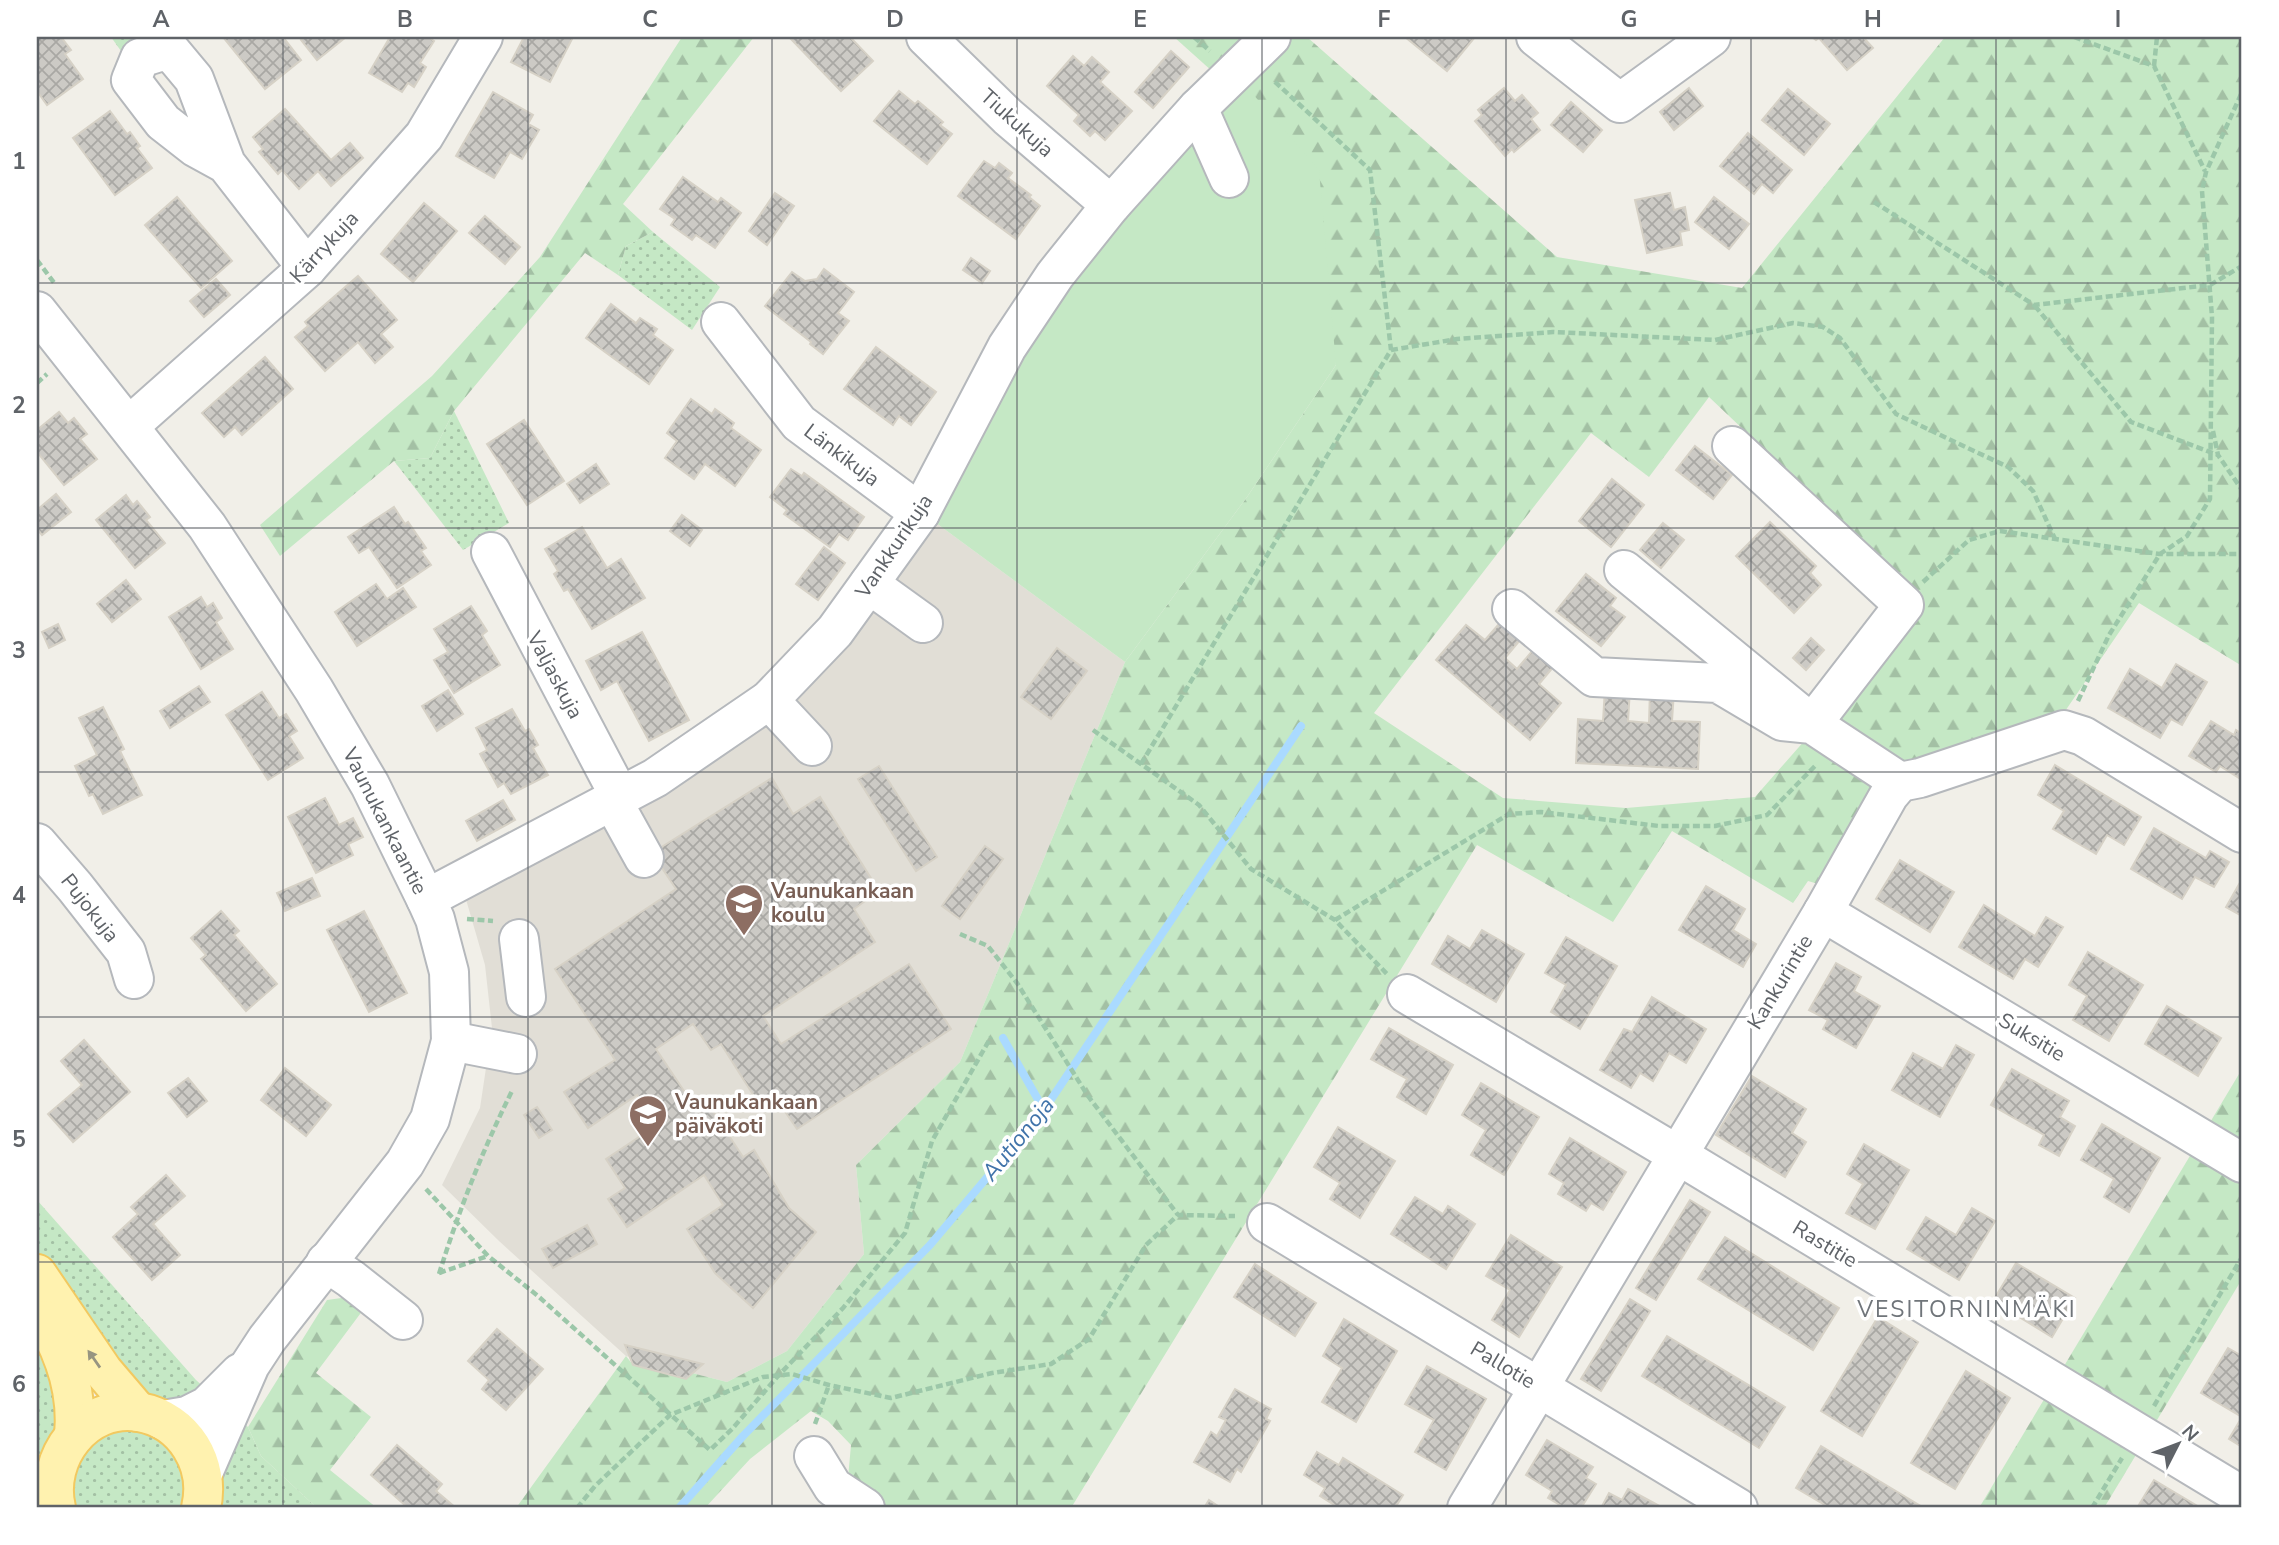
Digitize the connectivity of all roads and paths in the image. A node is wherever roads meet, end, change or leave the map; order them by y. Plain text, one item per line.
1 (483, 37) edge
2 (926, 37) edge
3 (1536, 37) edge
4 (1711, 37) edge
5 (2074, 37) edge
6 (2157, 37) edge
7 (1261, 47) edge
8 (2154, 66) junction
9 (2242, 92) edge
10 (1198, 108) junction
11 (226, 163) dead end
12 (2206, 172) junction
13 (1229, 178) dead end
14 (1874, 202) dead end
15 (1111, 205) junction
16 (2242, 266) edge
17 (307, 268) junction
18 (2210, 285) junction
19 (2034, 305) junction
20 (37, 311) edge
21 (721, 322) dead end
22 (1391, 350) junction
23 (2211, 420) junction
24 (129, 426) junction
25 (1732, 446) dead end
26 (2211, 453) junction
27 (2218, 455) junction
28 (2242, 490) edge
29 (920, 513) junction
30 (2055, 539) junction
31 (491, 552) dead end
32 (2160, 554) junction
33 (2242, 554) edge
34 (1624, 570) dead end
35 (869, 584) junction
36 (1904, 605) junction
37 (1512, 609) dead end
38 (923, 623) dead end
39 (769, 700) junction
40 (1093, 730) dead end
41 (2064, 730) junction
42 (1826, 734) junction
43 (812, 746) dead end
44 (1141, 764) junction
45 (1900, 782) junction
46 (616, 799) junction
47 (2242, 833) edge
48 (37, 843) edge
49 (644, 858) dead end
50 (430, 909) junction
51 (1823, 912) junction
52 (1335, 920) junction
53 (960, 934) dead end
54 (519, 939) joint
55 (134, 979) dead end
56 (1406, 994) joint
57 (526, 997) dead end
58 (991, 1037) dead end
59 (452, 1041) junction
60 (515, 1072) joint
61 (1678, 1155) junction
62 (2242, 1163) edge
63 (425, 1188) dead end
64 (1178, 1215) junction
65 (455, 1222) junction
66 (1267, 1223) joint
67 (488, 1256) junction
68 (2242, 1257) edge
69 (326, 1262) junction
70 (37, 1274) edge
71 (37, 1306) edge
72 (403, 1320) dead end
73 (250, 1365) junction
74 (778, 1376) junction
75 (830, 1385) junction
76 (1539, 1387) junction
77 (670, 1415) junction
78 (150, 1416) junction
79 (2138, 1433) junction
80 (57, 1452) edge
81 (814, 1456) joint
82 (206, 1496) edge
83 (2242, 1496) edge
84 (56, 1508) edge
85 (577, 1508) edge
86 (865, 1508) edge
87 (1466, 1508) edge
88 (1738, 1508) edge
89 (2092, 1508) edge

1 - 17 street, Kärrykuja
2 - 15 street, Tiukukuja
3 - 4 street
5 - 8 path
6 - 8 path
7 - 10 street, Vankkurikuja
7 - 22 path
8 - 12 path
9 - 12 path
10 - 13 street
10 - 15 street, Vankkurikuja
11 - 17 street
12 - 18 path
14 - 19 path
15 - 29 street, Vankkurikuja
16 - 18 path
17 - 24 street, Kärrykuja
18 - 19 path
18 - 23 path
19 - 26 path
20 - 24 street, Vaunukankaantie
21 - 29 street, Länkikuja
22 - 30 path
22 - 44 path
23 - 26 path
23 - 27 path
24 - 50 street, Vaunukankaantie
25 - 36 street
26 - 27 path
26 - 32 path
27 - 28 path
29 - 35 street, Vankkurikuja
30 - 32 path
30 - 36 path
31 - 46 street, Valjaskuja
32 - 33 path
32 - 41 path
34 - 42 street
35 - 38 street
35 - 39 street, Vankkurikuja
36 - 42 street
37 - 42 street
39 - 43 street
39 - 46 street, Vankkurikuja
40 - 44 path
41 - 45 street
41 - 47 street
42 - 45 street
42 - 52 path
44 - 52 path
45 - 51 street, Kankurintie
46 - 49 street, Valjaskuja
46 - 50 street, Vankkurikuja
48 - 55 street, Pujokuja
50 - 54 path
50 - 59 street, Vaunukankaantie
51 - 61 street, Kankurintie
51 - 62 street, Suksitie
52 - 56 path
53 - 64 path
54 - 57 street
56 - 61 street, Rastitie
58 - 74 path
59 - 60 street
59 - 69 street, Vaunukankaantie
60 - 65 path
61 - 76 street, Kankurintie
61 - 79 street, Rastitie
63 - 65 path
64 - 66 path
64 - 75 path
65 - 67 path
65 - 67 path
66 - 76 street, Pallotie
67 - 77 path
68 - 79 path
69 - 72 street
69 - 73 street, Vaunukankaantie
78 -> 70 main road
71 - 80 main road
73 - 78 street, Vaunukankaantie
73 - 82 street, Vaunukankaantie
74 - 75 path
74 - 77 path
74 - 77 path
75 - 81 path
76 - 87 street, Kankurintie
76 - 88 street, Pallotie
77 - 85 path
78 - 80 main road
78 - 82 main road
79 - 83 street, Rastitie
79 - 89 path
80 - 84 main road
81 - 86 street

